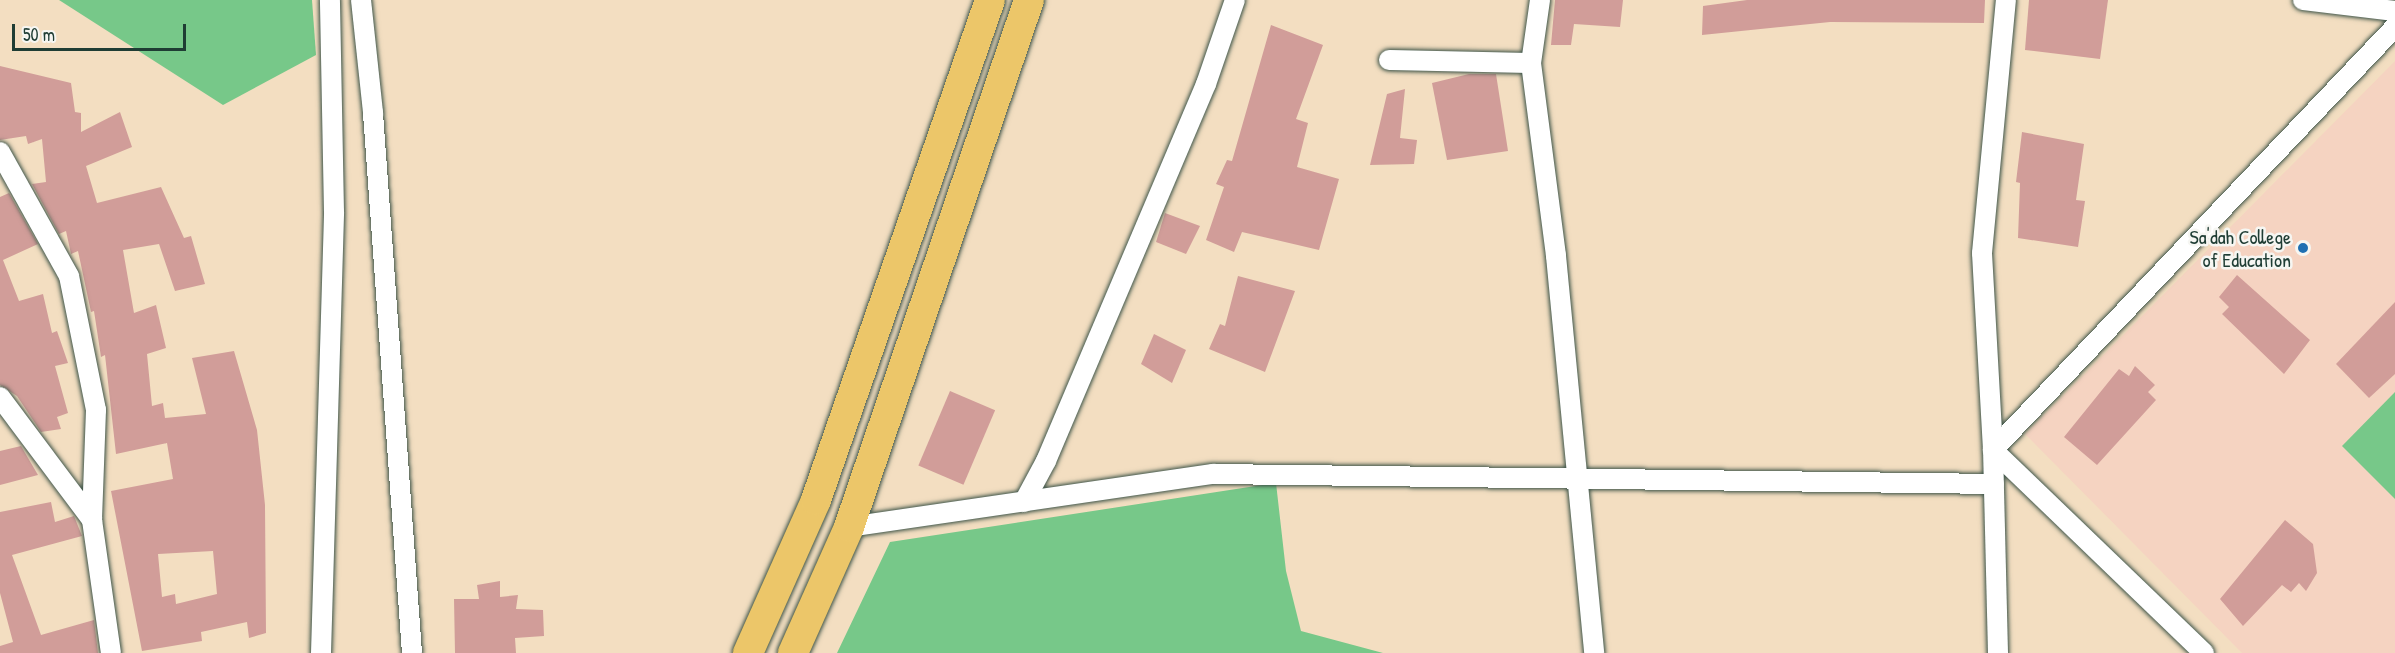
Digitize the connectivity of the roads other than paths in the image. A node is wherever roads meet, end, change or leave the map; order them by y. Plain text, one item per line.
1 (330, 0) edge
2 (361, 0) edge
3 (990, 0) edge
4 (1029, 0) edge
5 (1235, 0) edge
6 (1540, 0) edge
7 (2006, 0) edge
8 (2303, 0) edge
9 (2395, 11) edge
10 (2395, 27) edge
11 (1389, 60) dead end
12 (1531, 63) junction
13 (0, 152) edge
14 (0, 397) edge
15 (1993, 450) junction
16 (1578, 478) junction
17 (1994, 484) junction
18 (1024, 502) junction
19 (92, 520) junction
20 (849, 527) junction
21 (111, 653) edge
22 (321, 653) edge
23 (412, 653) edge
24 (748, 653) edge
25 (793, 653) edge
26 (1594, 653) edge
27 (1998, 653) edge
28 (2204, 653) edge

1 - 22 street
2 - 23 street
3 - 24 main road
4 - 20 main road
5 - 18 street
6 - 12 street
7 - 15 street
8 - 9 street
10 - 15 street
11 - 12 street
12 - 16 street
13 - 19 street
14 - 19 street
15 - 17 street
15 - 28 street
16 - 17 street
16 - 18 street
16 - 26 street
17 - 27 street
18 - 20 street
19 - 21 street
20 - 25 main road

